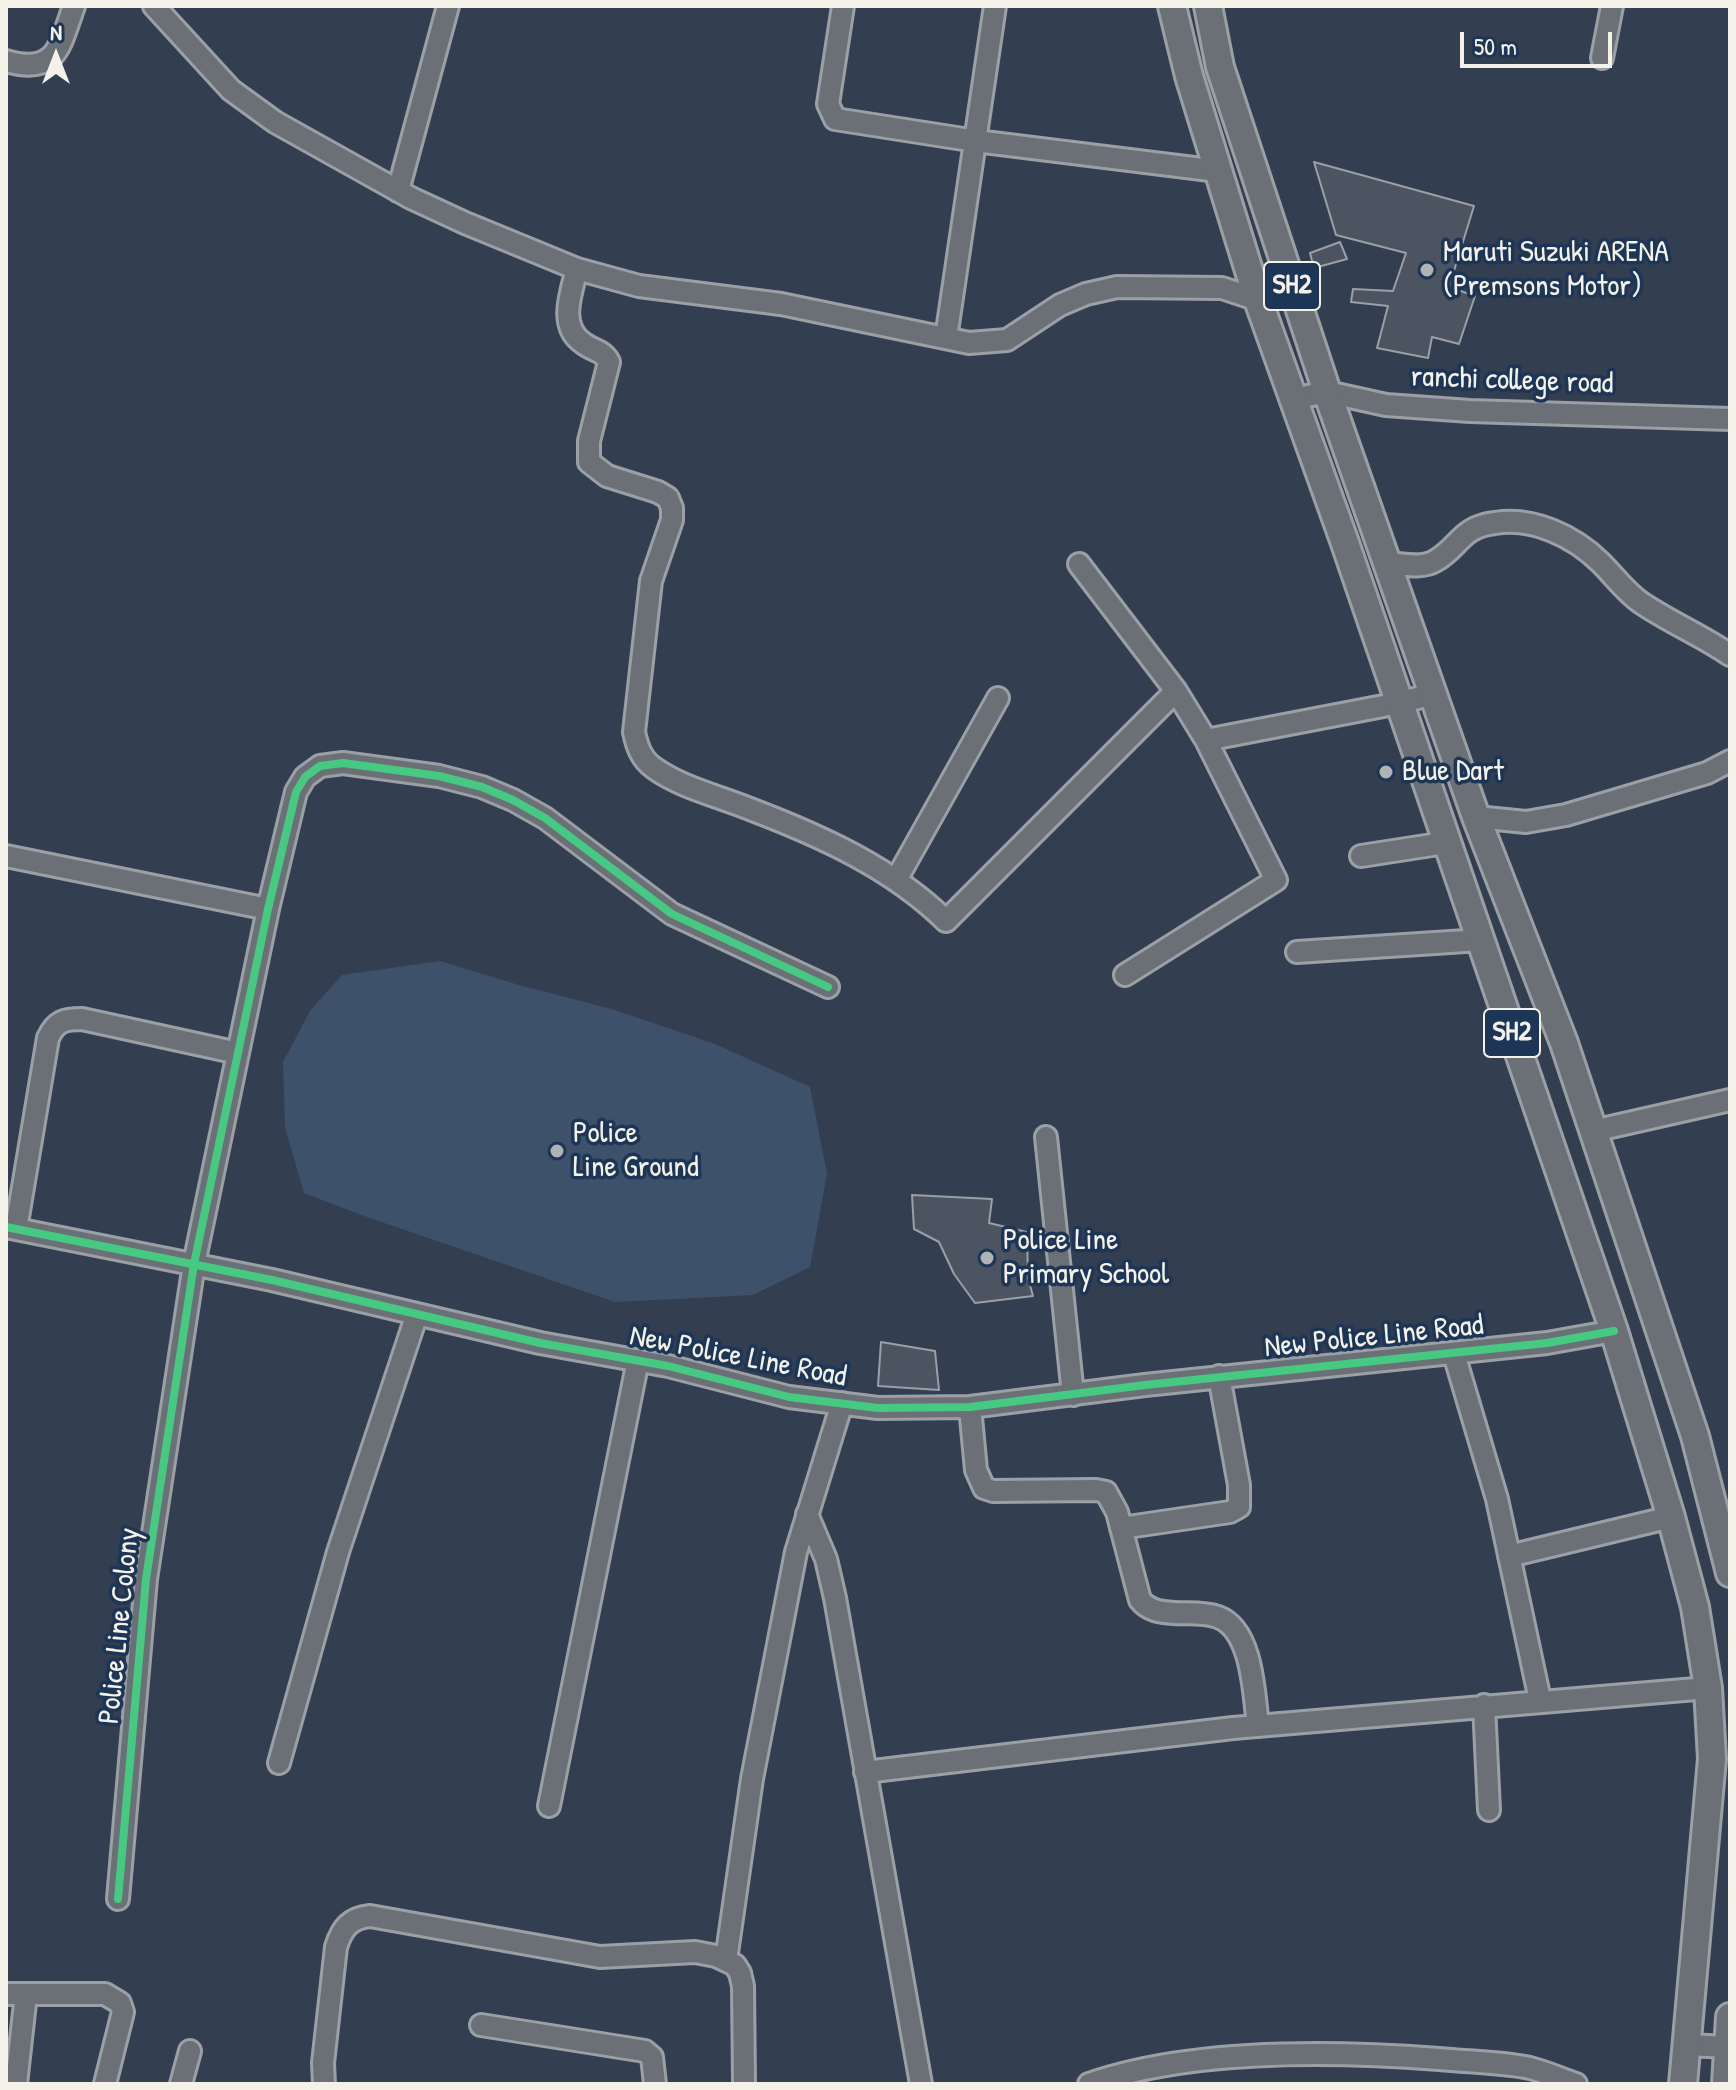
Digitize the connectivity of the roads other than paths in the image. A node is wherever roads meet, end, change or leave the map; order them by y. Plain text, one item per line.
1 (74, 6) edge
2 (154, 6) edge
3 (448, 6) edge
4 (843, 6) edge
5 (995, 6) edge
6 (1172, 6) edge
7 (1208, 6) edge
8 (1612, 6) edge
9 (1602, 58) dead end
10 (6, 61) edge
11 (976, 141) junction
12 (1218, 171) junction
13 (398, 191) junction
14 (577, 269) junction
15 (1258, 300) junction
16 (946, 338) junction
17 (1327, 392) junction
18 (1293, 399) junction
19 (1730, 419) edge
20 (1386, 563) junction
21 (1079, 564) dead end
22 (1730, 655) edge
23 (1176, 691) junction
24 (1433, 694) junction
25 (998, 698) dead end
26 (1399, 703) junction
27 (1206, 740) junction
28 (1730, 761) edge
29 (1476, 817) junction
30 (1445, 843) junction
31 (6, 856) edge
32 (1361, 856) dead end
33 (896, 880) junction
34 (268, 909) junction
35 (1481, 940) junction
36 (1297, 952) dead end
37 (1125, 975) dead end
38 (828, 987) dead end
39 (238, 1053) junction
40 (1730, 1100) edge
41 (1593, 1131) junction
42 (1046, 1137) dead end
43 (11, 1228) edge
44 (194, 1264) junction
45 (417, 1314) junction
46 (1614, 1331) junction
47 (1454, 1354) junction
48 (638, 1360) junction
49 (1219, 1376) junction
50 (1073, 1395) junction
51 (842, 1403) junction
52 (970, 1407) junction
53 (807, 1514) junction
54 (1671, 1517) junction
55 (1121, 1528) junction
56 (1509, 1556) junction
57 (1730, 1573) edge
58 (1708, 1688) junction
59 (1540, 1700) junction
60 (1484, 1705) junction
61 (1258, 1726) junction
62 (279, 1763) dead end
63 (865, 1772) junction
64 (549, 1806) dead end
65 (1489, 1810) dead end
66 (118, 1899) dead end
67 (726, 1960) junction
68 (16, 1994) edge
69 (1730, 2017) edge
70 (481, 2025) dead end
71 (1686, 2045) junction
72 (1729, 2048) edge
73 (190, 2051) dead end
74 (16, 2084) edge
75 (105, 2084) edge
76 (181, 2084) edge
77 (324, 2084) edge
78 (655, 2084) edge
79 (744, 2084) edge
80 (921, 2084) edge
81 (1089, 2084) edge
82 (1576, 2084) edge
83 (1683, 2084) edge
84 (1726, 2084) edge

1 - 10 street
2 - 13 street
3 - 13 street
4 - 11 street
5 - 11 street
6 - 12 main road, SH2
7 - 17 main road, SH2
8 - 9 street
11 - 12 street
11 - 16 street
12 - 15 main road, SH2
13 - 14 street
14 - 16 street
14 - 33 street
15 - 16 street
15 - 18 main road, SH2
17 - 18 street, ranchi college road
17 - 19 street, ranchi college road
17 - 20 main road, SH2
18 - 26 main road, SH2
20 - 22 street
20 - 24 main road, SH2
21 - 23 street
23 - 27 street
23 - 33 street
24 - 26 street
24 - 29 main road, SH2
25 - 33 street
26 - 27 street
26 - 30 main road, SH2
27 - 37 street
28 - 29 street
29 - 41 main road, SH2
30 - 32 street
30 - 35 main road, SH2
31 - 34 street
34 - 38 street, Police Line Colony
34 - 39 street, Police Line Colony
35 - 36 street
35 - 46 main road, SH2
39 - 43 street
39 - 44 street, Police Line Colony
40 - 41 street
41 - 57 main road, SH2
42 - 50 street
43 - 44 street, New Police Line Road
44 - 45 street, New Police Line Road
44 - 66 street, Police Line Colony
45 - 48 street, New Police Line Road
45 - 62 street
46 - 47 street, New Police Line Road
46 - 54 main road, SH2
47 - 49 street, New Police Line Road
47 - 56 street
48 - 51 street, New Police Line Road
48 - 64 street
49 - 50 street, New Police Line Road
49 - 55 street
50 - 52 street, New Police Line Road
51 - 52 street, New Police Line Road
51 - 53 street
52 - 55 street
53 - 63 street
53 - 67 street
54 - 56 street
54 - 58 main road, SH2
55 - 61 street
56 - 59 street
58 - 59 street
58 - 71 main road, SH2
59 - 60 street
60 - 61 street
60 - 65 street
61 - 63 street
63 - 80 street
67 - 77 street
67 - 79 street
68 - 74 street
68 - 75 street
69 - 72 main road
70 - 78 street
71 - 72 street
71 - 83 main road, SH2
72 - 84 main road
73 - 76 street
81 - 82 street

